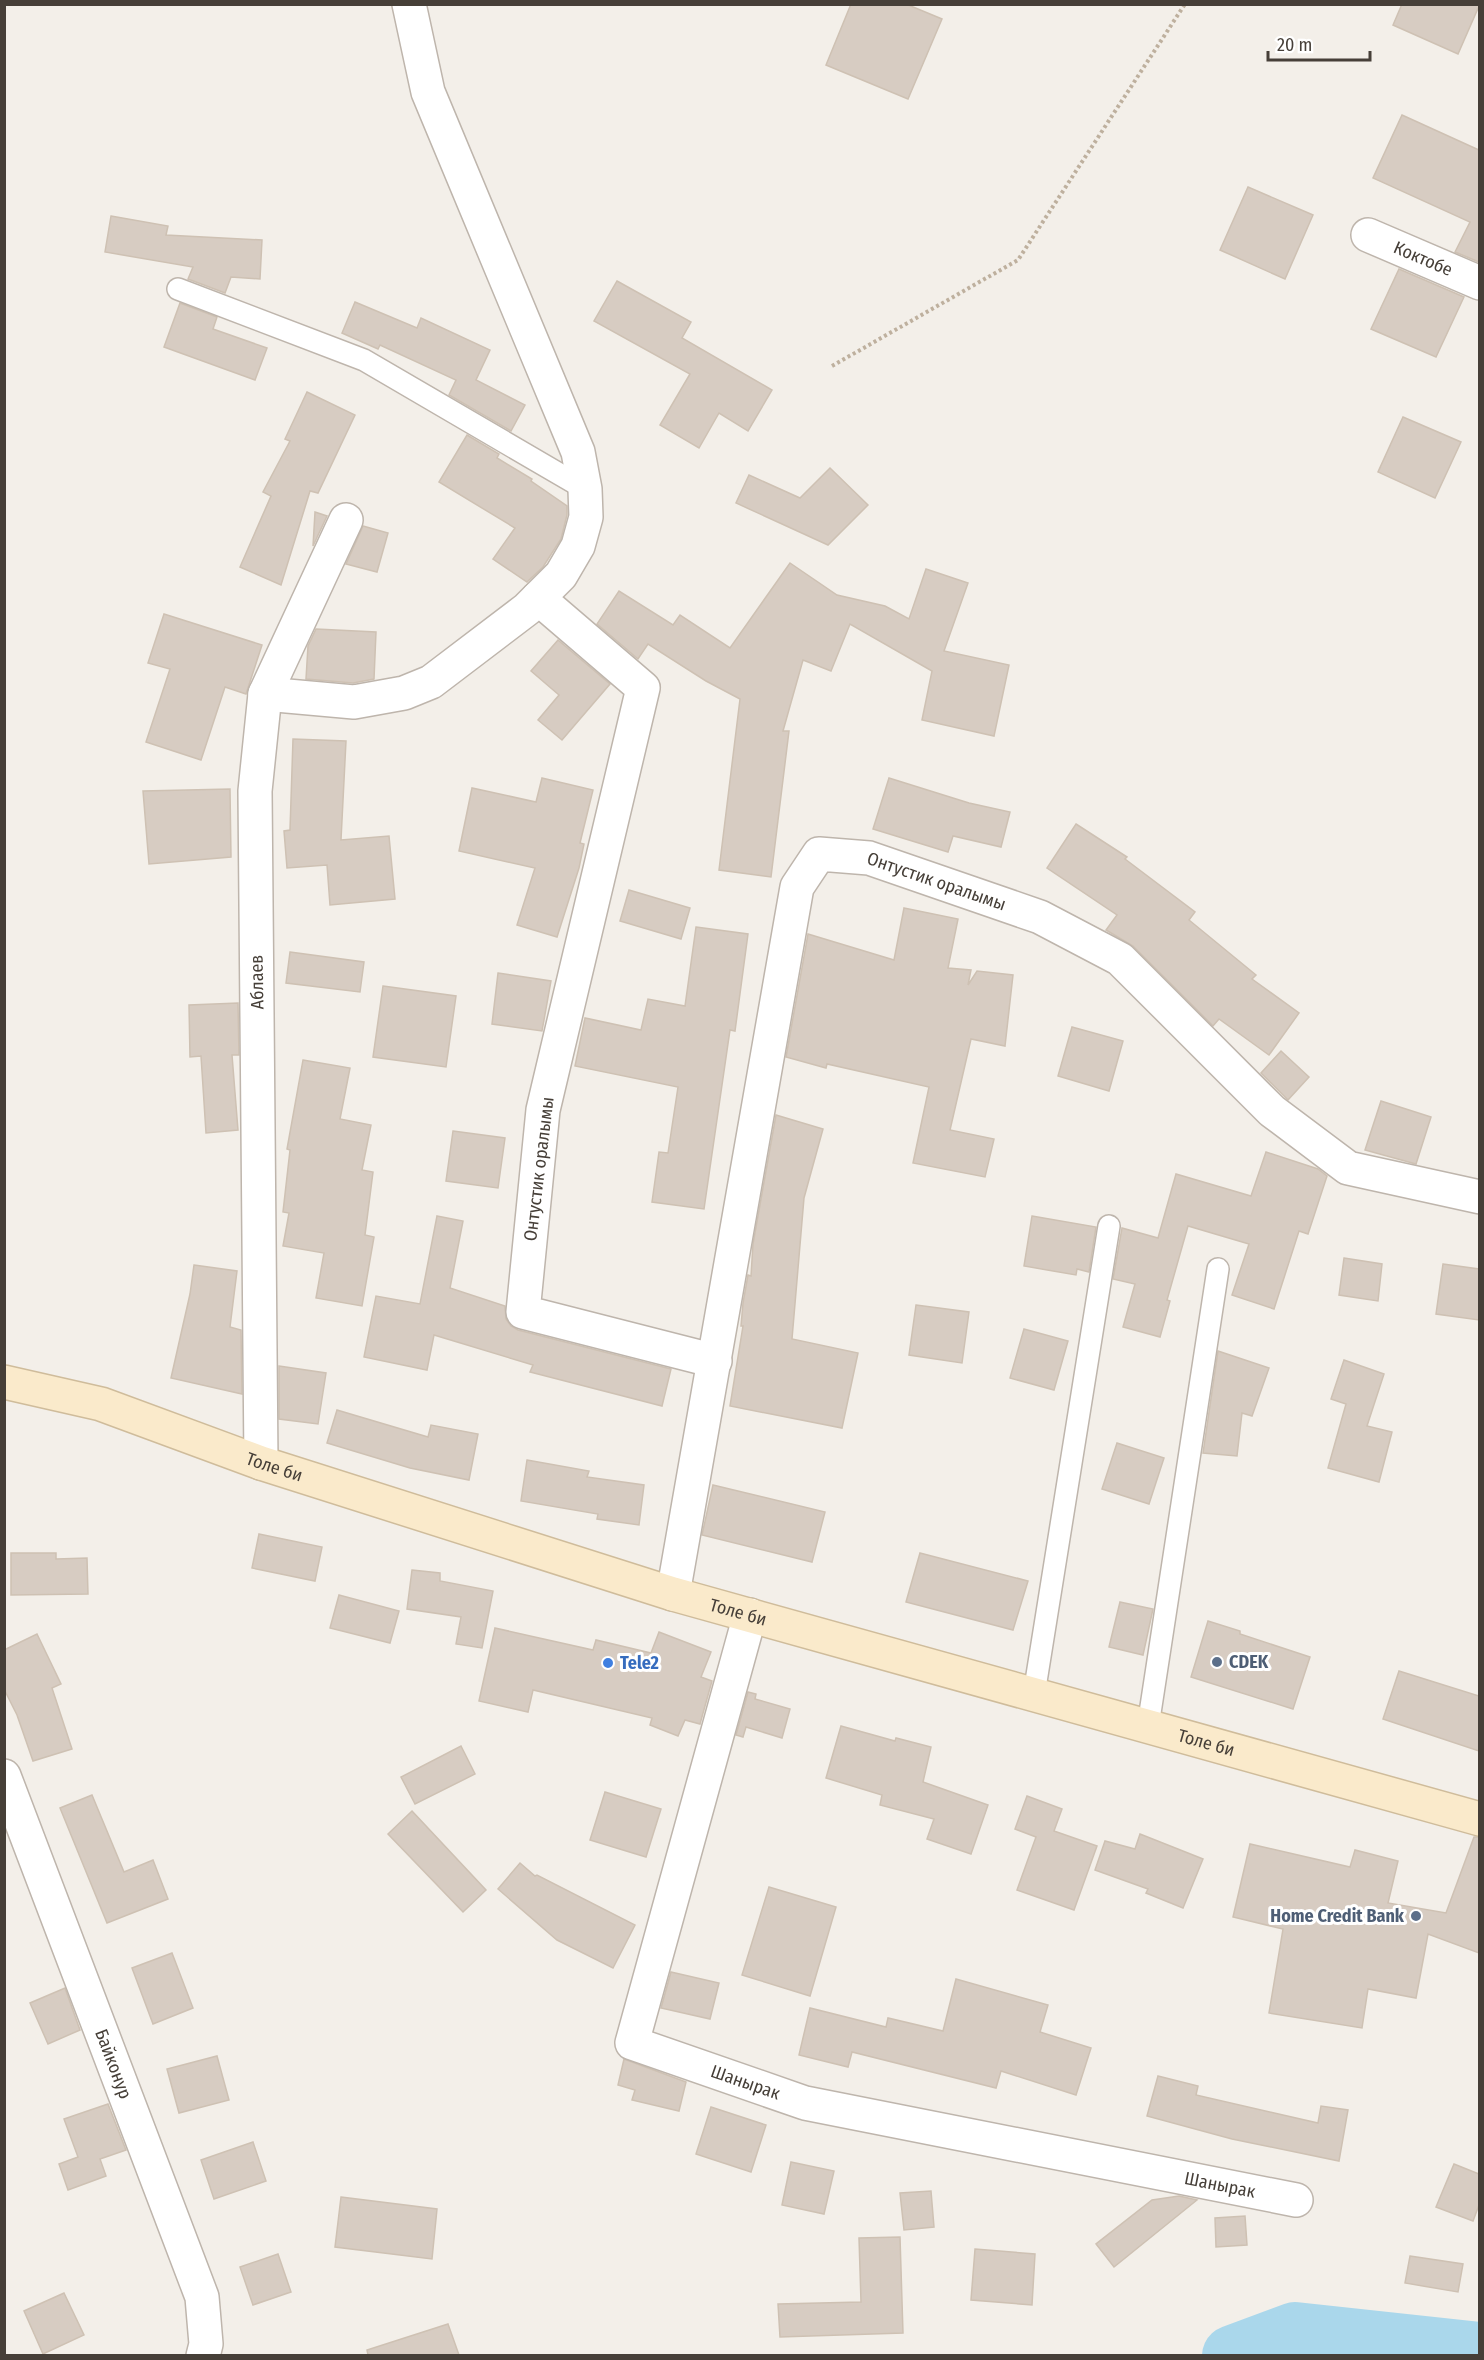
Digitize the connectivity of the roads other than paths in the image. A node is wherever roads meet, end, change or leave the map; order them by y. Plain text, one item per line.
1 (409, 4) edge
2 (1368, 235) dead end
3 (1479, 283) edge
4 (178, 289) dead end
5 (585, 489) junction
6 (346, 520) dead end
7 (538, 598) junction
8 (265, 693) junction
9 (1479, 1197) edge
10 (1109, 1226) dead end
11 (1218, 1269) dead end
12 (715, 1361) junction
13 (4, 1382) edge
14 (261, 1463) junction
15 (673, 1594) junction
16 (750, 1615) junction
17 (1034, 1694) junction
18 (1148, 1726) junction
19 (4, 1776) edge
20 (1479, 1819) edge
21 (1296, 2200) dead end
22 (203, 2355) edge

1 - 5 street
2 - 3 street, Коктобе
4 - 5 lane
5 - 7 street
6 - 8 street, Аблаев
7 - 8 street
7 - 12 street, Онтустик оралымы
8 - 14 street, Аблаев
9 - 12 street, Онтустик оралымы
10 - 17 lane
11 - 18 lane
12 - 15 street, Онтустик оралымы
13 - 14 main road, Толе би
14 - 15 main road, Толе би
15 - 16 main road, Толе би
16 - 17 main road, Толе би
16 - 21 street, Шанырак
17 - 18 main road, Толе би
18 - 20 main road, Толе би
19 - 22 street, Байконур

